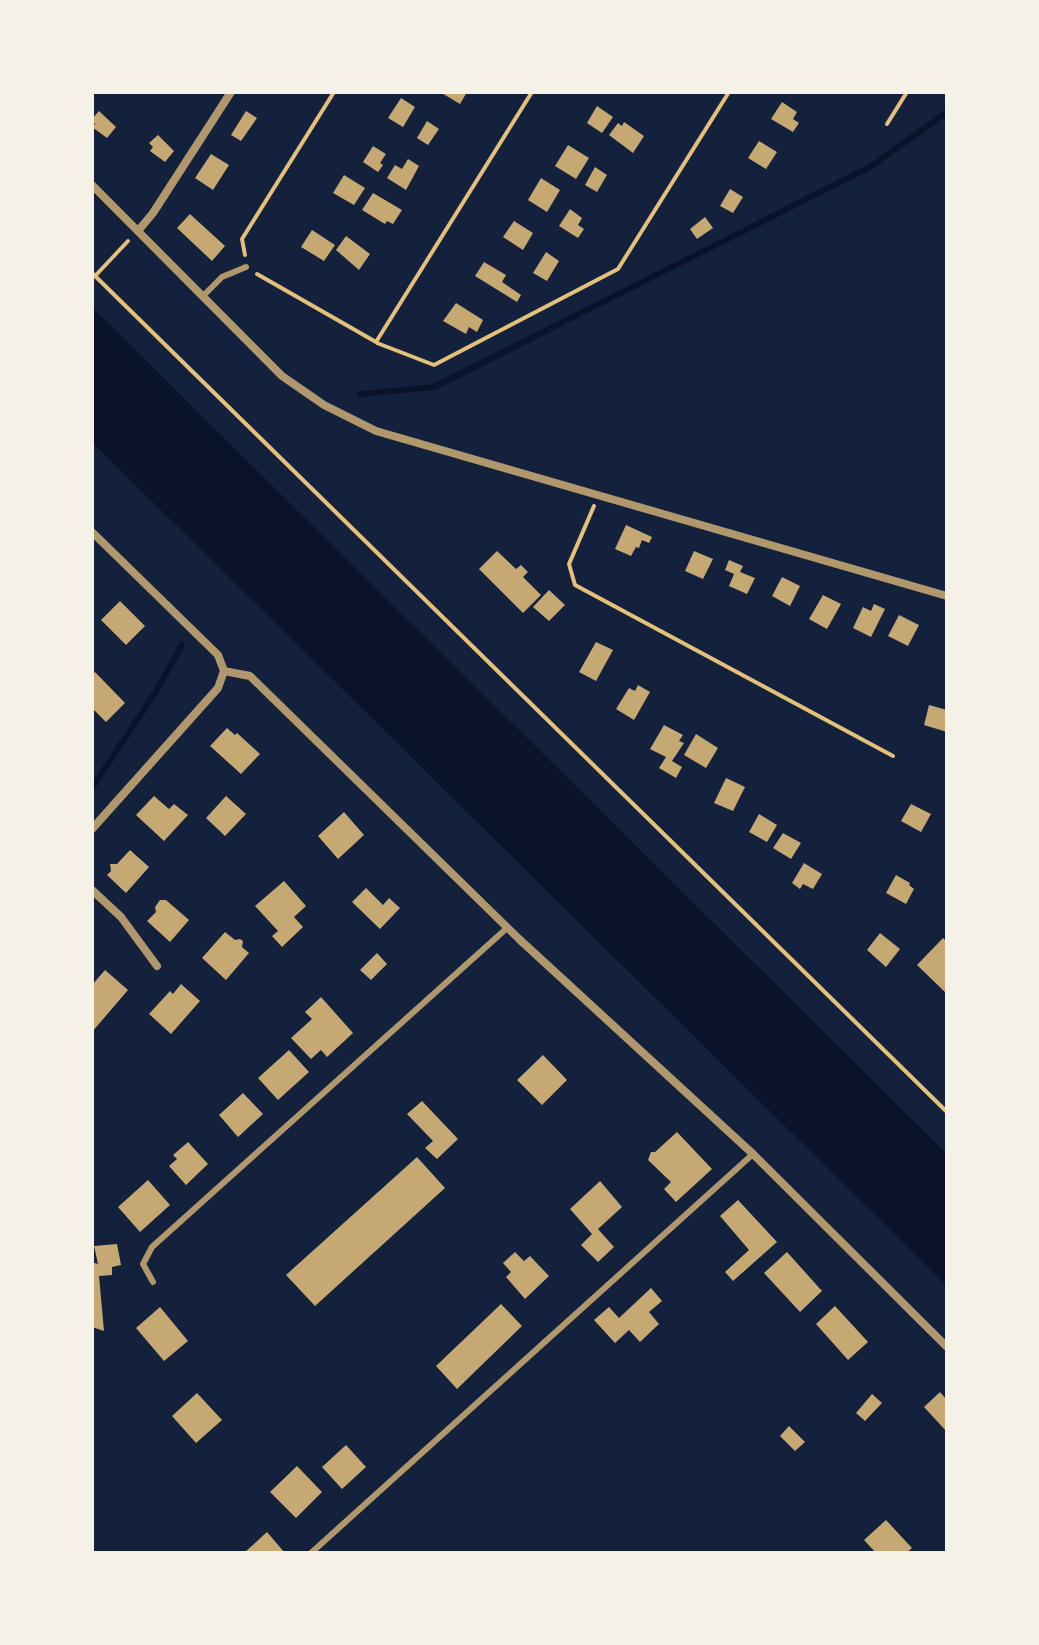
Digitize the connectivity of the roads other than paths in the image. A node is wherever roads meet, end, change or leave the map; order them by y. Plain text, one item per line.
1 (231, 92) edge
2 (92, 185) edge
3 (138, 231) junction
4 (246, 267) road end
5 (203, 296) junction
6 (92, 532) edge
7 (947, 596) edge
8 (224, 671) junction
9 (92, 829) edge
10 (92, 890) edge
11 (507, 928) junction
12 (157, 966) dead end
13 (753, 1154) junction
14 (153, 1282) dead end
15 (947, 1347) edge
16 (311, 1553) edge

1 - 3 street
2 - 3 street
3 - 5 street
4 - 5 lane
5 - 7 street
6 - 8 street
8 - 9 street
8 - 11 street
10 - 12 street
11 - 13 street
11 - 14 lane
13 - 15 street
13 - 16 lane

